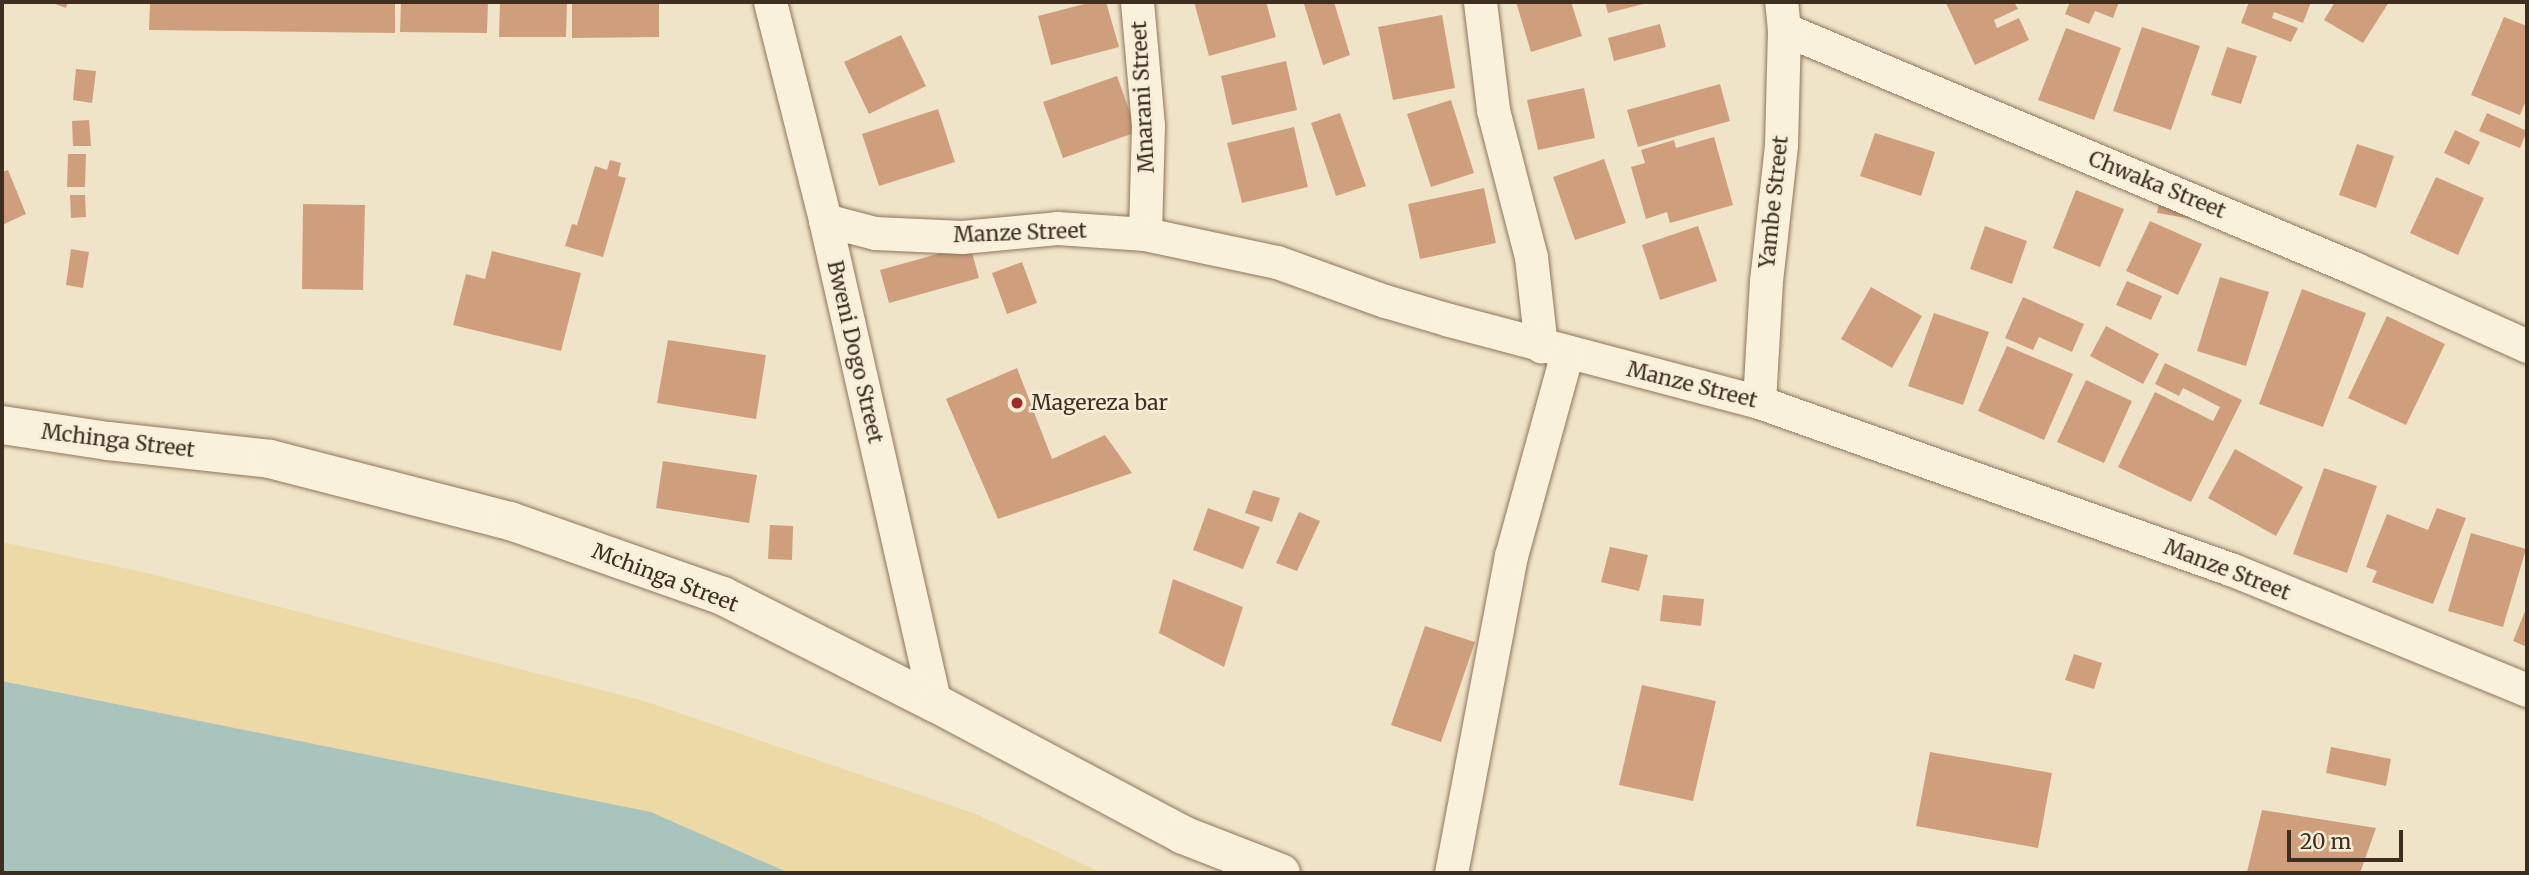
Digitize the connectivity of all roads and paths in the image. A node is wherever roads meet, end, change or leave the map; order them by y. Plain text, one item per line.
1 (770, 2) edge
2 (1137, 2) edge
3 (1480, 2) edge
4 (1783, 15) edge
5 (825, 220) junction
6 (1145, 234) junction
7 (2527, 345) edge
8 (1554, 350) junction
9 (1759, 402) junction
10 (2, 425) edge
11 (2527, 691) edge
12 (935, 704) junction
13 (1281, 873) edge
14 (1451, 873) edge

1 - 5 street, Bweni Dogo Street
2 - 6 street, Mnarani Street
3 - 8 street
4 - 7 street, Chwaka Street
4 - 9 street, Yambe Street
5 - 6 street, Manze Street
5 - 12 street, Bweni Dogo Street
6 - 8 street, Manze Street
8 - 9 street, Manze Street
8 - 14 street
9 - 11 street, Manze Street
10 - 12 main road, Mchinga Street
12 - 13 main road, Mchinga Street

